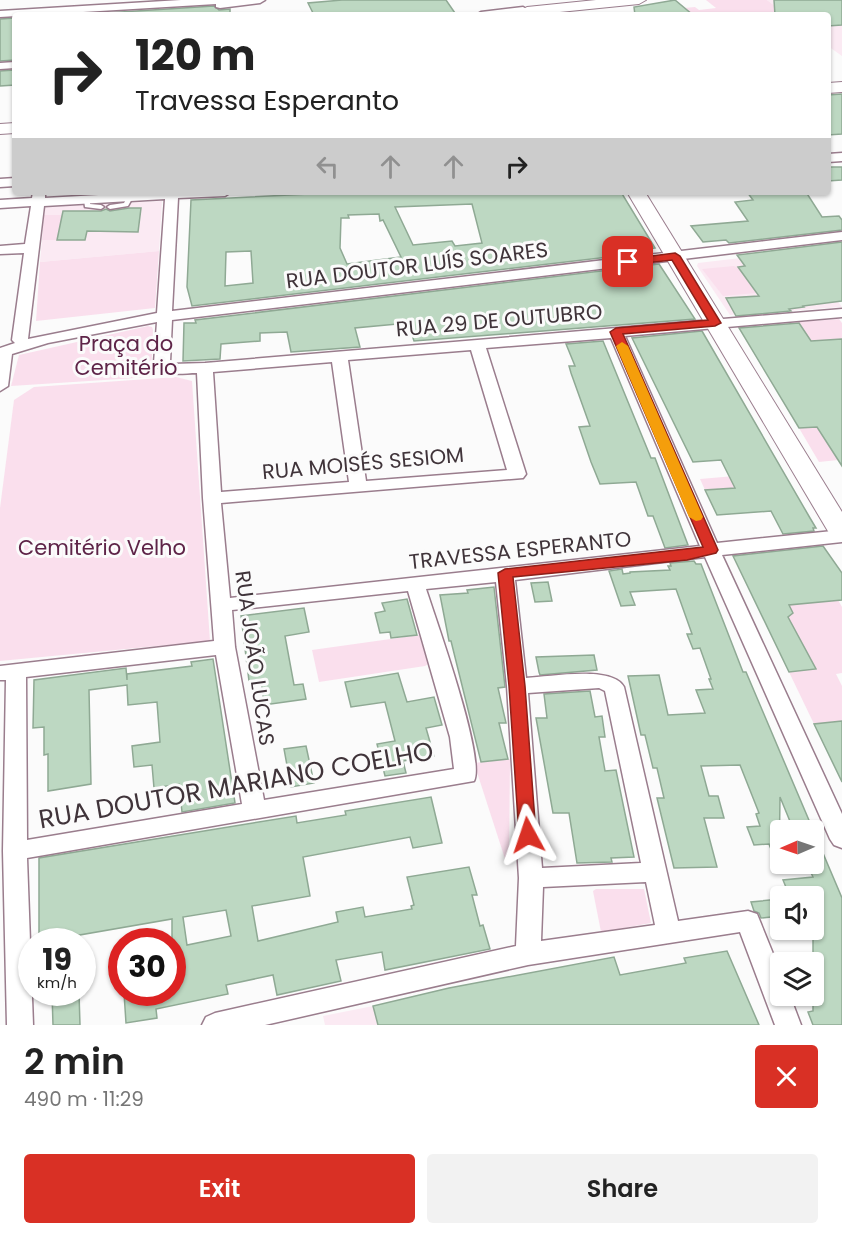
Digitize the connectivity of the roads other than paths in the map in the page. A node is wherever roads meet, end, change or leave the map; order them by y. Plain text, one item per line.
1 (247, 0) edge
2 (254, 0) edge
3 (260, 0) edge
4 (639, 0) edge
5 (230, 5) edge
6 (524, 6) edge
7 (101, 11) junction
8 (81, 12) edge
9 (94, 12) edge
10 (495, 12) edge
11 (151, 195) edge
12 (172, 195) edge
13 (638, 195) edge
14 (38, 197) edge
15 (130, 197) junction
16 (87, 200) junction
17 (0, 204) edge
18 (100, 207) dead end
19 (110, 207) dead end
20 (842, 236) edge
21 (32, 248) junction
22 (0, 250) edge
23 (675, 256) junction
24 (842, 313) edge
25 (165, 316) junction
26 (715, 323) junction
27 (616, 332) junction
28 (45, 339) junction
29 (20, 340) junction
30 (477, 343) junction
31 (2, 349) edge
32 (339, 355) junction
33 (205, 368) junction
34 (0, 386) edge
35 (358, 486) junction
36 (212, 498) junction
37 (835, 536) edge
38 (711, 550) junction
39 (505, 573) junction
40 (416, 583) junction
41 (222, 605) junction
42 (225, 647) junction
43 (8, 672) edge
44 (517, 686) junction
45 (255, 811) junction
46 (842, 839) edge
47 (15, 851) junction
48 (655, 872) junction
49 (531, 878) junction
50 (669, 934) junction
51 (528, 954) junction
52 (260, 1020) edge
53 (20, 1025) edge
54 (216, 1025) edge
55 (789, 1025) edge

1 - 2 street
2 - 3 street
2 - 5 street
4 - 6 main road
5 - 7 street
6 - 10 street
7 - 8 street
7 - 9 street
11 - 15 street
12 - 25 street
13 - 23 main road
14 - 16 street
14 - 17 street
14 - 21 street
15 - 16 street
15 - 19 lane
16 - 18 lane
20 - 23 street, RUA DOUTOR LUÍS SOARES
21 - 22 street
21 - 29 street
23 - 25 street, RUA DOUTOR LUÍS SOARES
23 - 26 main road
24 - 26 street, RUA 29 DE OUTUBRO
25 - 28 street, RUA DOUTOR LUÍS SOARES
25 - 33 street, RUA 29 DE OUTUBRO
26 - 27 street, RUA 29 DE OUTUBRO
26 - 37 main road
27 - 30 street, RUA 29 DE OUTUBRO
27 - 38 street
28 - 29 street
28 - 31 street
29 - 31 street
30 - 32 street, RUA 29 DE OUTUBRO
30 - 35 street, RUA MOISÉS SESIOM
31 - 34 street
32 - 33 street, RUA 29 DE OUTUBRO
32 - 35 street
33 - 36 street, RUA JOÃO LUCAS
35 - 36 street, RUA MOISÉS SESIOM
36 - 41 street, RUA JOÃO LUCAS
37 - 38 street, TRAVESSA ESPERANTO
38 - 39 street, TRAVESSA ESPERANTO
38 - 46 street
39 - 40 street, TRAVESSA ESPERANTO
39 - 44 street
40 - 41 street, TRAVESSA ESPERANTO
40 - 45 street, RUA DOUTOR MARIANO COELHO
41 - 42 street, RUA JOÃO LUCAS
42 - 43 street
42 - 45 street, RUA JOÃO LUCAS
43 - 47 street
44 - 48 street
44 - 49 street
45 - 47 street, RUA DOUTOR MARIANO COELHO
47 - 53 street
48 - 49 street
48 - 50 street
49 - 51 street
50 - 51 street
50 - 55 street
51 - 52 street
52 - 54 street

